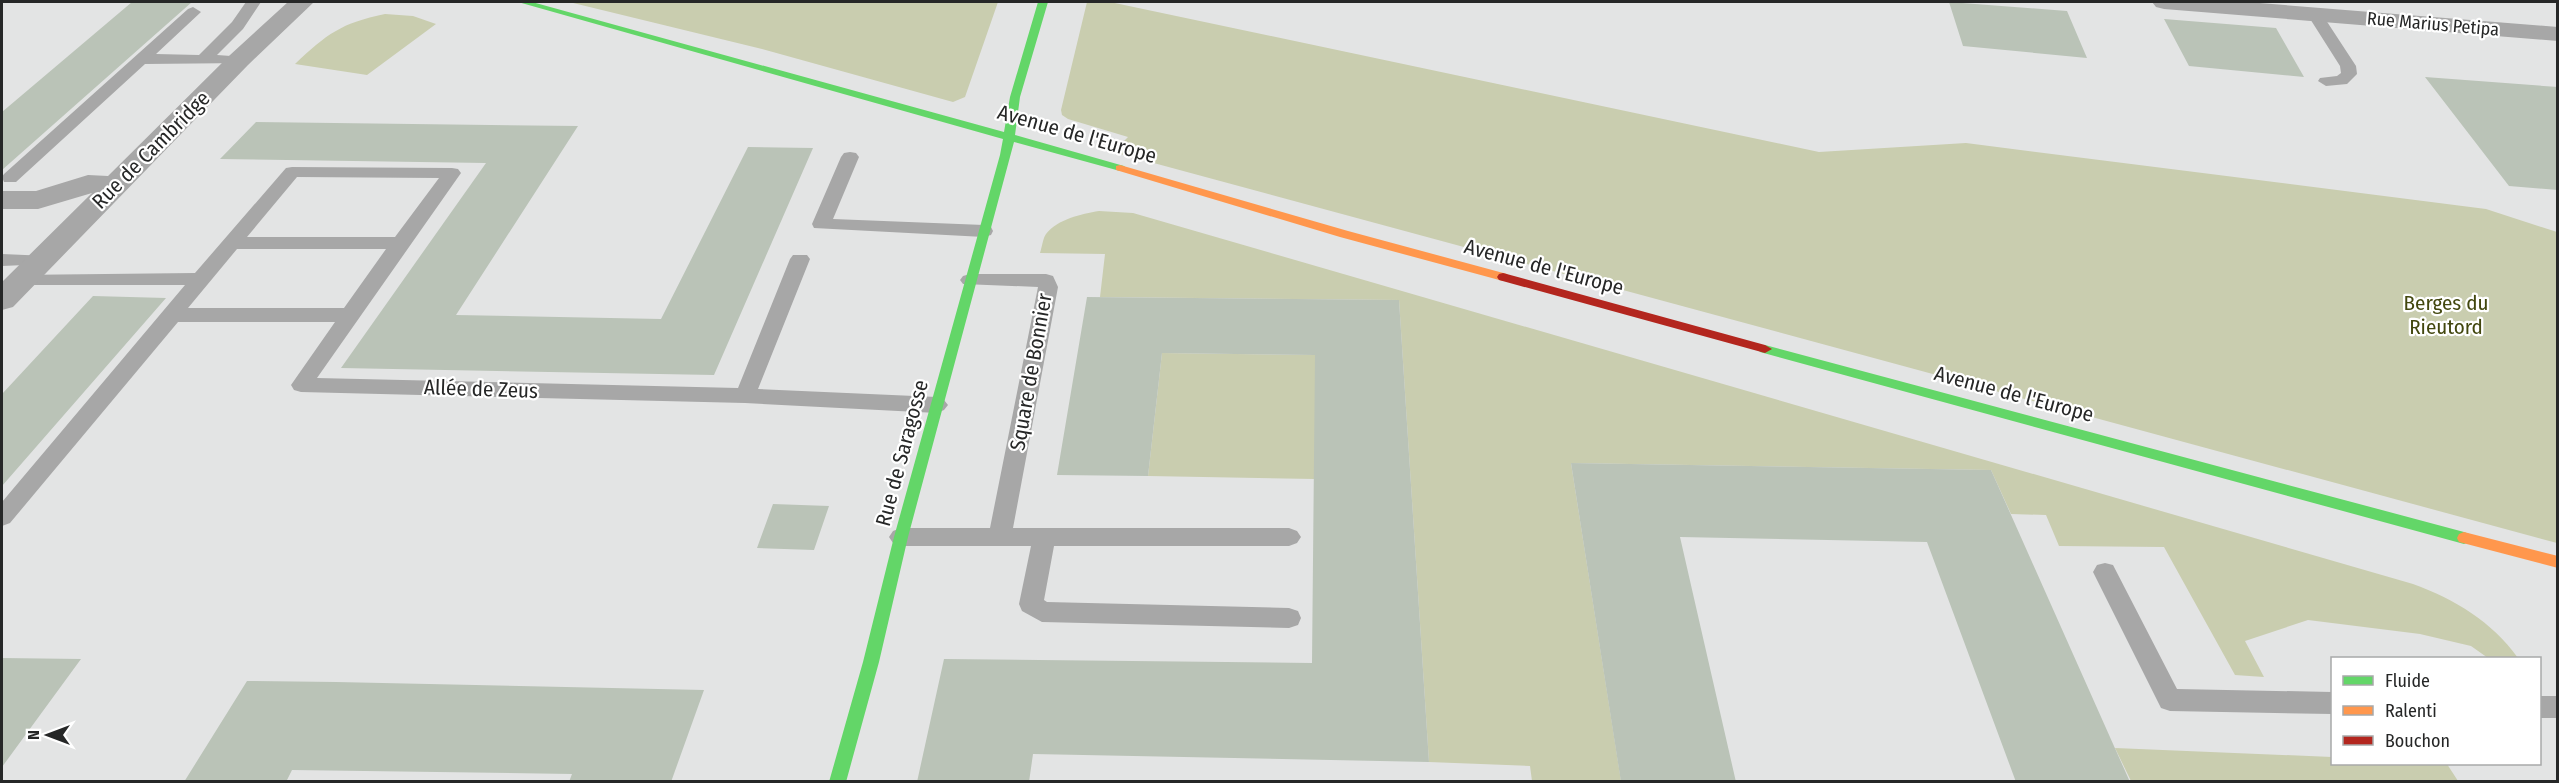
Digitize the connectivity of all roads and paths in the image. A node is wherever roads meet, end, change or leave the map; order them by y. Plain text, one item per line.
1 (253, 2) edge
2 (302, 2) edge
3 (523, 2) edge
4 (1043, 2) edge
5 (2164, 2) edge
6 (2193, 3) edge
7 (193, 12) dead end
8 (2315, 14) junction
9 (2558, 34) edge
10 (141, 59) junction
11 (203, 60) junction
12 (239, 60) junction
13 (2326, 81) dead end
14 (1007, 135) junction
15 (850, 157) dead end
16 (117, 185) junction
17 (6, 189) edge
18 (984, 231) junction
19 (232, 243) junction
20 (400, 243) junction
21 (800, 259) dead end
22 (16, 275) edge
23 (200, 279) junction
24 (970, 280) junction
25 (172, 315) junction
26 (350, 315) junction
27 (745, 396) junction
28 (937, 405) junction
29 (2, 517) edge
30 (902, 537) junction
31 (1289, 537) dead end
32 (1000, 538) junction
33 (1044, 538) junction
34 (2558, 562) edge
35 (2105, 572) dead end
36 (1289, 618) dead end
37 (2331, 703) edge
38 (2541, 707) edge
39 (2558, 707) edge
40 (837, 782) edge

1 - 11 lane
2 - 12 street, Rue de Cambridge
3 - 14 street, Avenue de l'Europe
4 - 14 street, Rue de Saragosse
5 - 6 street, Rue Marius Petipa
6 - 8 street, Rue Marius Petipa
7 - 10 lane
8 - 9 street, Rue Marius Petipa
8 - 13 lane
10 - 11 lane
10 - 17 lane
11 - 12 lane
12 - 16 street, Rue de Cambridge
14 - 18 street, Rue de Saragosse
14 - 34 street, Avenue de l'Europe
15 - 18 lane
16 - 17 street
16 - 22 street, Rue de Cambridge
18 - 24 street, Rue de Saragosse
19 - 20 lane
19 - 20 lane, Allée de Zeus
19 - 23 lane, Allée de Zeus
20 - 26 lane, Allée de Zeus
21 - 27 lane
22 - 23 lane
23 - 25 lane, Allée de Zeus
24 - 28 street, Rue de Saragosse
24 - 32 lane, Square de Bonnier
25 - 26 lane
25 - 29 lane, Allée de Zeus
26 - 27 lane, Allée de Zeus
27 - 28 lane, Allée de Zeus
28 - 30 street, Rue de Saragosse
30 - 32 lane
30 - 40 street, Rue de Saragosse
31 - 33 lane
32 - 33 lane
33 - 36 lane
35 - 37 lane
38 - 39 lane

